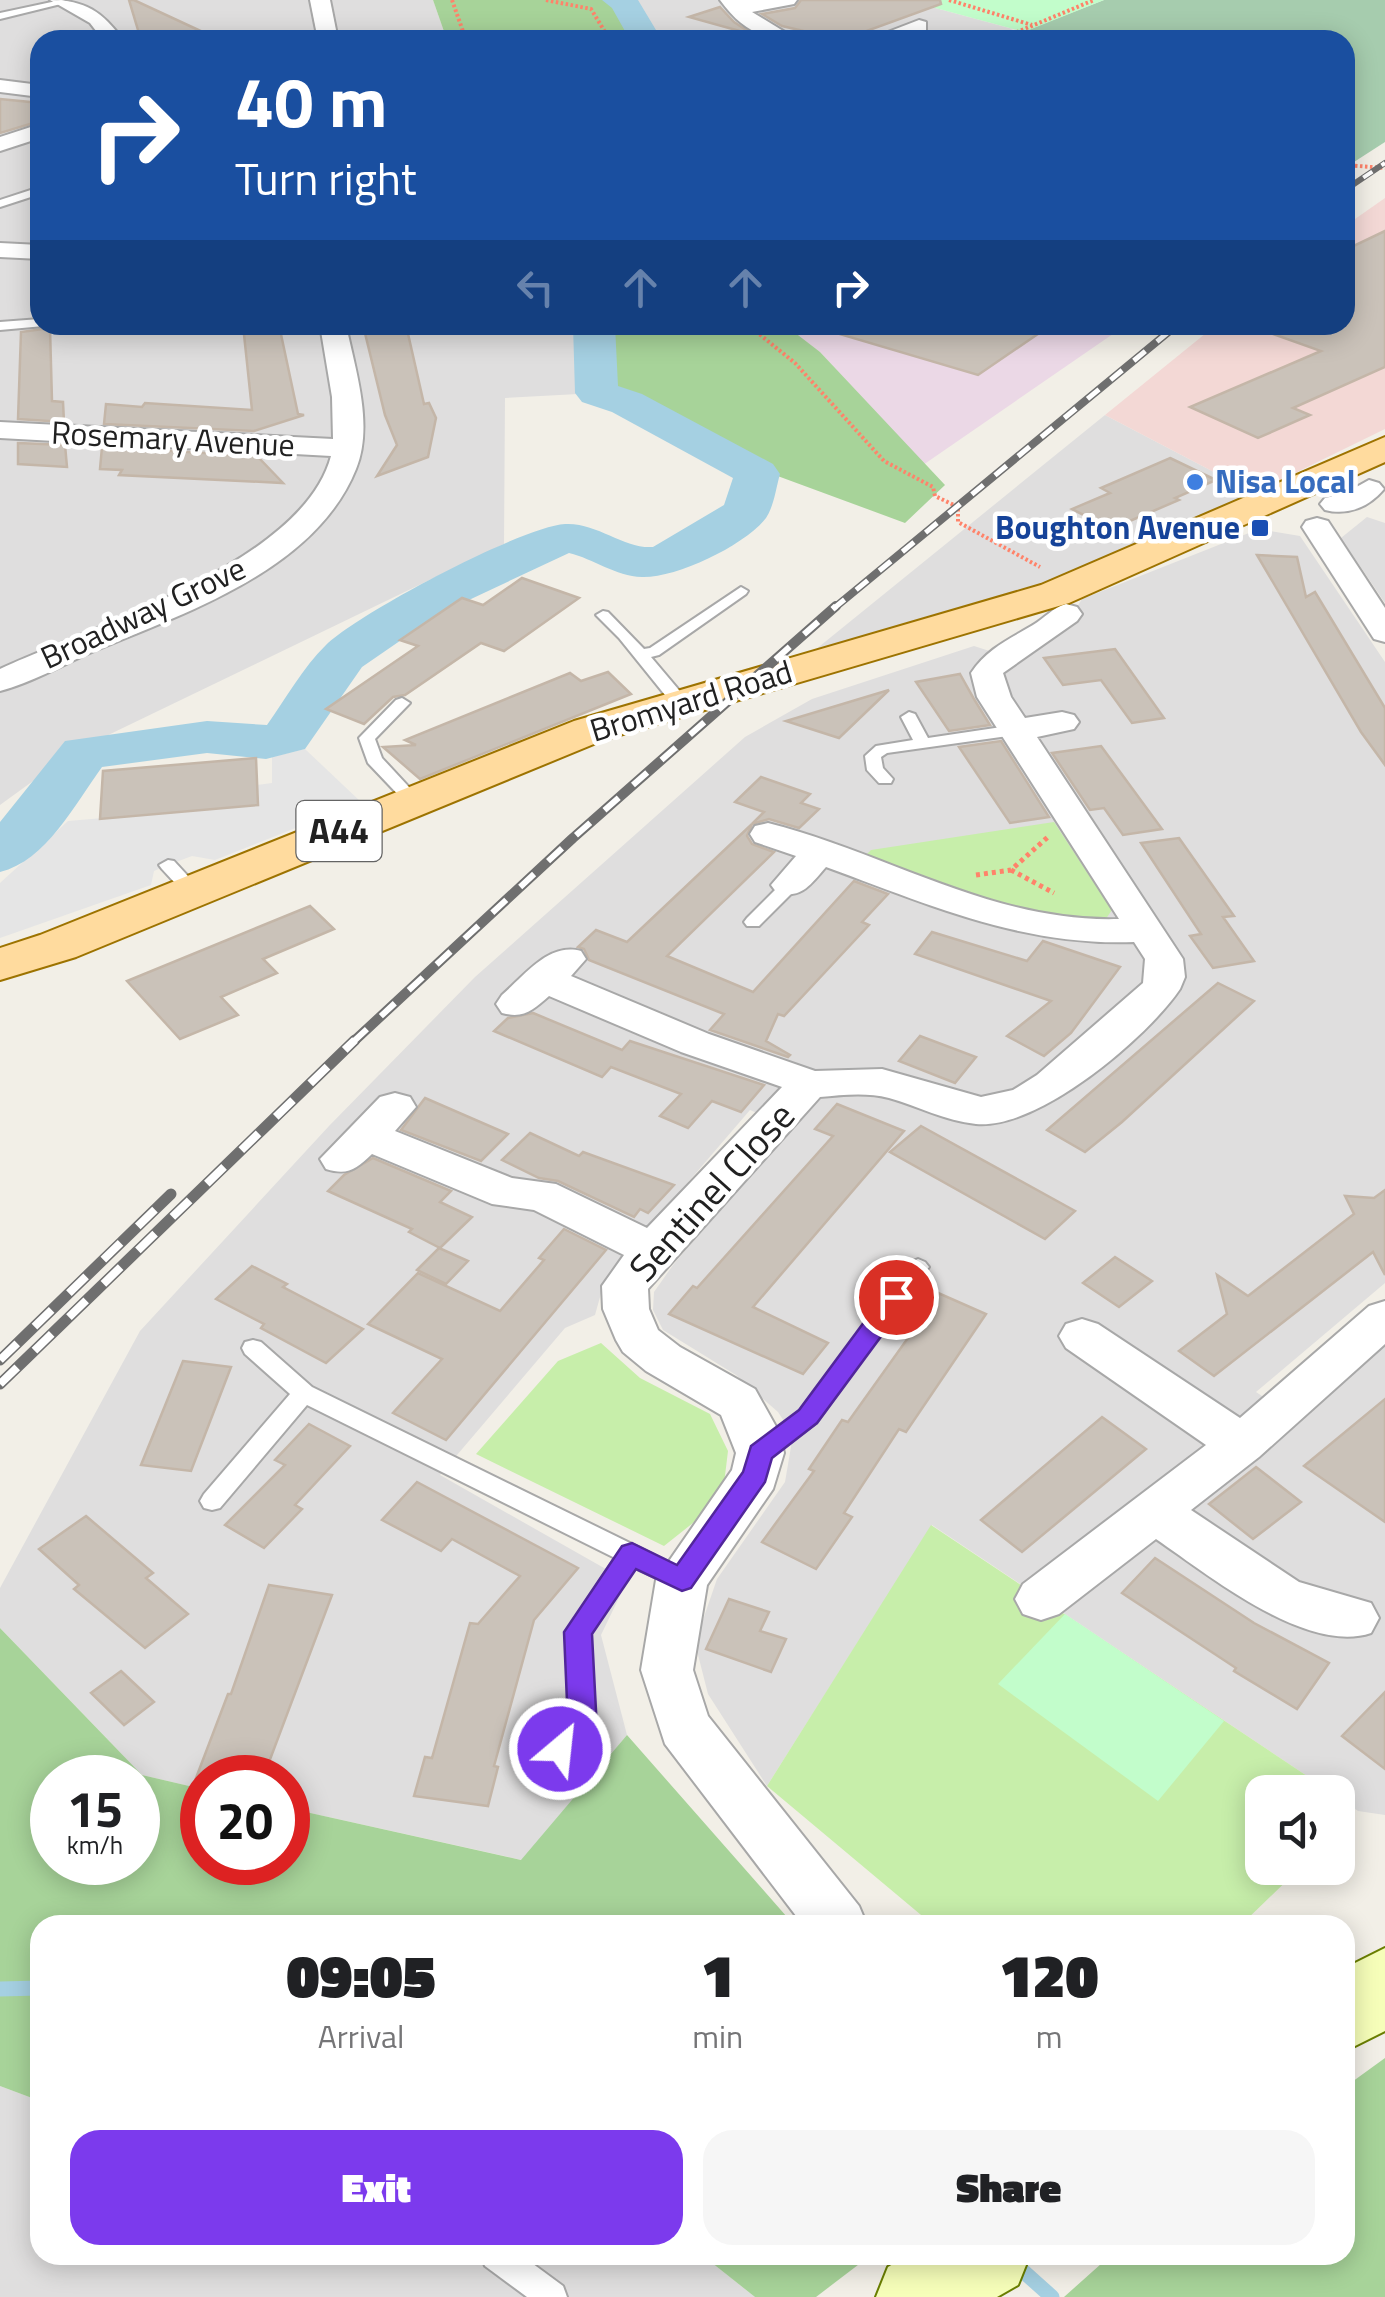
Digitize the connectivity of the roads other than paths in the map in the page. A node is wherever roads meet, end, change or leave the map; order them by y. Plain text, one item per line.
1 (320, 0) edge
2 (787, 0) edge
3 (62, 1) edge
4 (734, 5) edge
5 (0, 16) edge
6 (919, 26) dead end
7 (105, 30) edge
8 (326, 30) edge
9 (760, 30) edge
10 (907, 30) edge
11 (0, 86) edge
12 (30, 90) edge
13 (30, 134) edge
14 (0, 144) edge
15 (30, 194) edge
16 (0, 204) edge
17 (19, 251) edge
18 (0, 277) edge
19 (30, 324) edge
20 (0, 326) edge
21 (335, 335) edge
22 (0, 430) edge
23 (346, 448) junction
24 (1385, 448) edge
25 (1341, 509) edge
26 (742, 592) dead end
27 (1066, 600) junction
28 (603, 615) dead end
29 (1385, 632) edge
30 (641, 654) junction
31 (0, 682) edge
32 (680, 702) junction
33 (402, 703) dead end
34 (909, 717) dead end
35 (1062, 722) dead end
36 (1014, 730) junction
37 (923, 743) junction
38 (885, 780) dead end
39 (413, 800) junction
40 (768, 834) dead end
41 (820, 852) junction
42 (790, 885) joint
43 (753, 922) dead end
44 (1147, 930) junction
45 (0, 964) edge
46 (543, 981) dead end
47 (808, 1086) junction
48 (367, 1134) dead end
49 (653, 1250) junction
50 (918, 1268) dead end
51 (1385, 1318) edge
52 (1082, 1336) dead end
53 (253, 1348) dead end
54 (304, 1393) junction
55 (1242, 1444) junction
56 (760, 1453) junction
57 (212, 1501) dead end
58 (1155, 1512) junction
59 (632, 1554) junction
60 (682, 1580) junction
61 (1041, 1599) dead end
62 (1353, 1618) dead end
63 (525, 1759) dead end
64 (830, 1915) edge
65 (1385, 1984) edge
66 (1355, 2006) edge
67 (509, 2265) edge
68 (552, 2297) edge

1 - 8 street
2 - 4 street
3 - 5 lane
3 - 7 street
4 - 9 street
6 - 10 street
11 - 12 street
13 - 14 street
15 - 16 lane
17 - 18 street
19 - 20 lane
21 - 23 street, Broadway Grove
22 - 23 street, Rosemary Avenue
23 - 31 street, Broadway Grove
24 - 27 main road, Bromyard Road / A44
25 - 29 street
26 - 30 lane
27 - 32 main road, Bromyard Road / A44
27 - 36 street, Sentinel Close
28 - 30 lane
30 - 32 lane
32 - 39 main road, Bromyard Road / A44
33 - 39 lane
34 - 37 lane
35 - 36 street
36 - 37 lane
36 - 44 street, Sentinel Close
37 - 38 lane
39 - 45 main road, Bromyard Road / A44
40 - 41 street
41 - 42 street
41 - 44 street
42 - 43 lane
44 - 47 street, Sentinel Close
46 - 47 street
47 - 49 street, Sentinel Close
48 - 49 street
49 - 56 street, Sentinel Close
50 - 56 lane
51 - 55 street
52 - 55 street
53 - 54 lane
54 - 57 lane
54 - 59 lane
55 - 58 street
56 - 60 street
58 - 61 street
58 - 62 street
59 - 60 lane
59 - 63 lane
60 - 64 street
65 - 66 main road
67 - 68 lane

